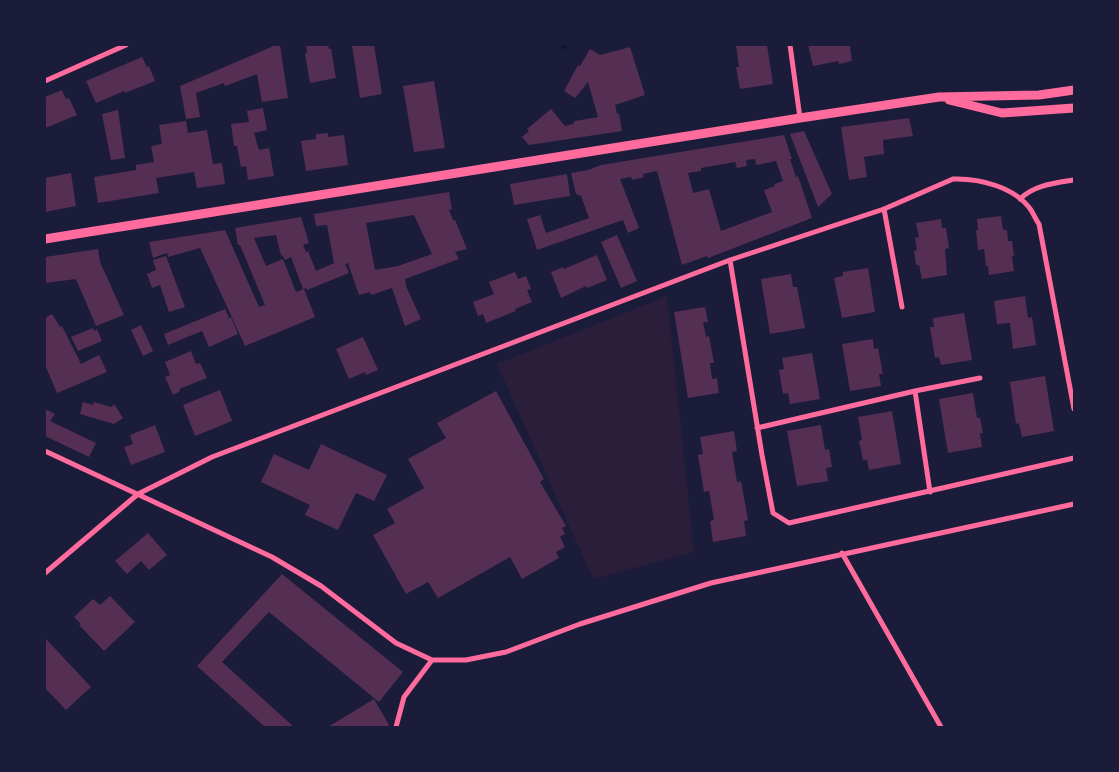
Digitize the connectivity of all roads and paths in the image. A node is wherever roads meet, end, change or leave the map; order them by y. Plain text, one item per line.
1 (126, 45) edge
2 (790, 45) edge
3 (45, 81) edge
4 (1074, 90) edge
5 (939, 97) junction
6 (1074, 108) edge
7 (800, 118) junction
8 (1074, 180) edge
9 (1020, 199) junction
10 (884, 209) junction
11 (45, 239) edge
12 (730, 260) junction
13 (902, 307) dead end
14 (980, 378) dead end
15 (915, 391) junction
16 (1074, 409) edge
17 (757, 428) junction
18 (45, 450) edge
19 (1074, 458) edge
20 (930, 492) junction
21 (138, 494) junction
22 (1074, 504) edge
23 (842, 553) junction
24 (45, 573) edge
25 (432, 660) junction
26 (396, 727) edge
27 (941, 727) edge

1 - 3 street
2 - 7 street
4 - 5 street
5 - 6 street
5 - 7 street
7 - 11 street
8 - 9 street
9 - 10 street
9 - 16 street
10 - 12 street
10 - 13 street
12 - 17 street
12 - 21 street
14 - 15 street
15 - 17 street
15 - 20 street
17 - 20 street
18 - 21 street
19 - 20 street
21 - 24 street
21 - 25 street
22 - 23 street
23 - 25 street
23 - 27 street
25 - 26 street

